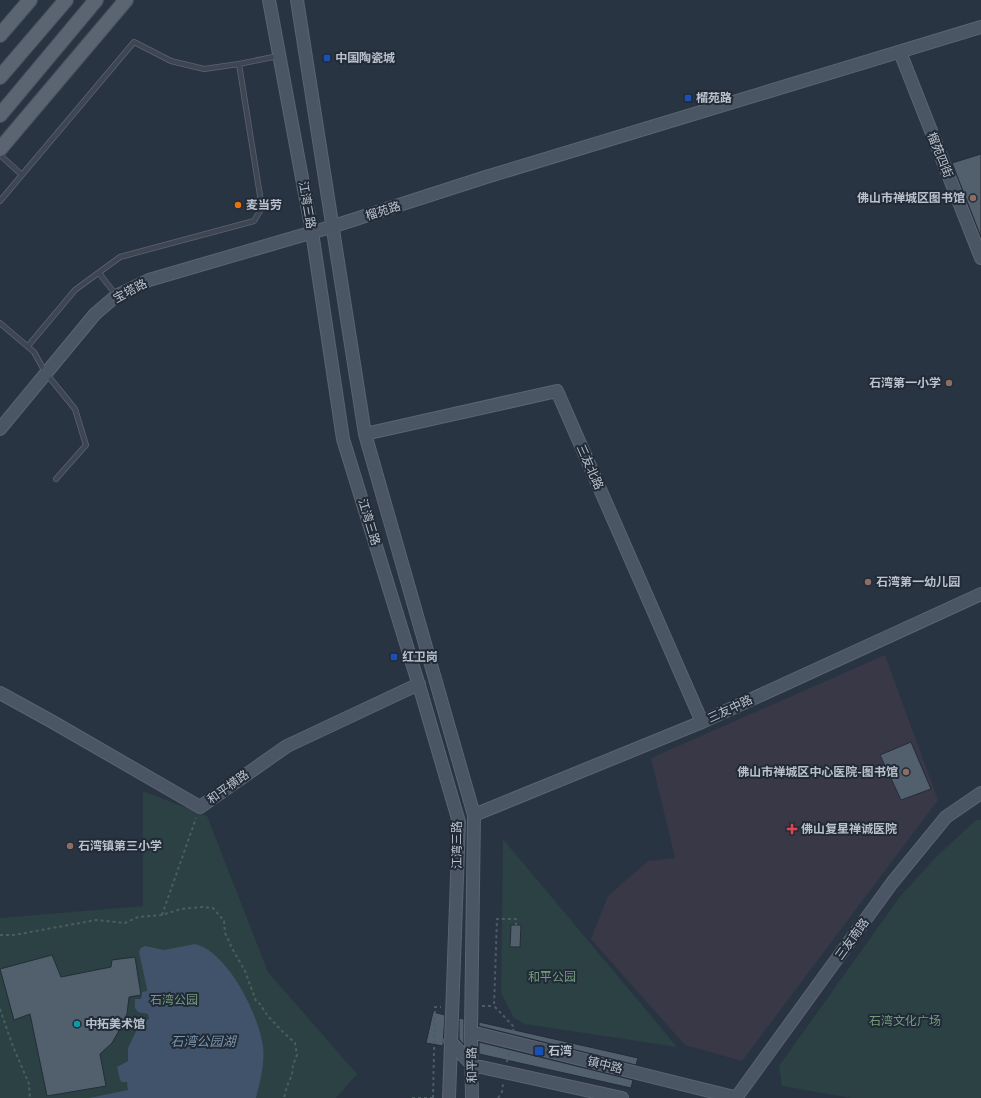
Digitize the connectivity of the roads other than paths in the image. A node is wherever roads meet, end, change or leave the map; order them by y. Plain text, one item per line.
1 (30, 0) edge
2 (66, 0) edge
3 (96, 0) edge
4 (126, 0) edge
5 (269, 0) edge
6 (297, 0) edge
7 (981, 27) edge
8 (0, 35) edge
9 (900, 52) junction
10 (280, 56) junction
11 (239, 64) junction
12 (0, 77) edge
13 (0, 115) edge
14 (0, 149) edge
15 (0, 155) edge
16 (22, 175) junction
17 (0, 201) edge
18 (334, 226) junction
19 (312, 232) junction
20 (981, 258) edge
21 (99, 273) junction
22 (116, 296) junction
23 (0, 323) edge
24 (28, 346) junction
25 (45, 372) junction
26 (0, 428) edge
27 (365, 434) junction
28 (56, 479) dead end
29 (981, 594) edge
30 (418, 684) junction
31 (0, 693) edge
32 (702, 722) junction
33 (981, 793) edge
34 (474, 815) junction
35 (471, 1032) junction
36 (450, 1042) junction
37 (472, 1065) junction
38 (449, 1098) edge
39 (472, 1098) edge
40 (622, 1098) edge
41 (737, 1098) edge

1 - 8 main road
2 - 12 main road
3 - 13 main road
4 - 14 main road
5 - 10 street, 江湾三路
6 - 18 street, 江湾三路
7 - 9 street, 榴苑路
9 - 18 street, 榴苑路
9 - 20 street, 榴苑四街
10 - 11 lane
10 - 19 street, 江湾三路
11 - 16 lane
11 - 21 lane
15 - 16 lane
16 - 17 lane
18 - 19 street, 榴苑路
18 - 27 street, 江湾三路
19 - 22 street, 宝塔路
19 - 30 street, 江湾三路
21 - 22 lane
21 - 24 lane
22 - 25 street, 宝塔路
23 - 24 lane
24 - 25 lane
25 - 26 street, 宝塔路
25 - 28 lane
27 - 32 street, 三友北路
27 - 34 street, 江湾三路
29 - 32 street, 三友中路
30 - 31 street, 和平横路
30 - 36 street, 江湾三路
32 - 34 street, 三友中路
33 - 41 street, 三友南路
34 - 35 street, 江湾三路
35 - 36 street
35 - 37 street, 和平路
35 - 41 street, 镇中路
36 - 37 street
36 - 38 street, 和平路
37 - 39 street, 和平路
37 - 40 street

